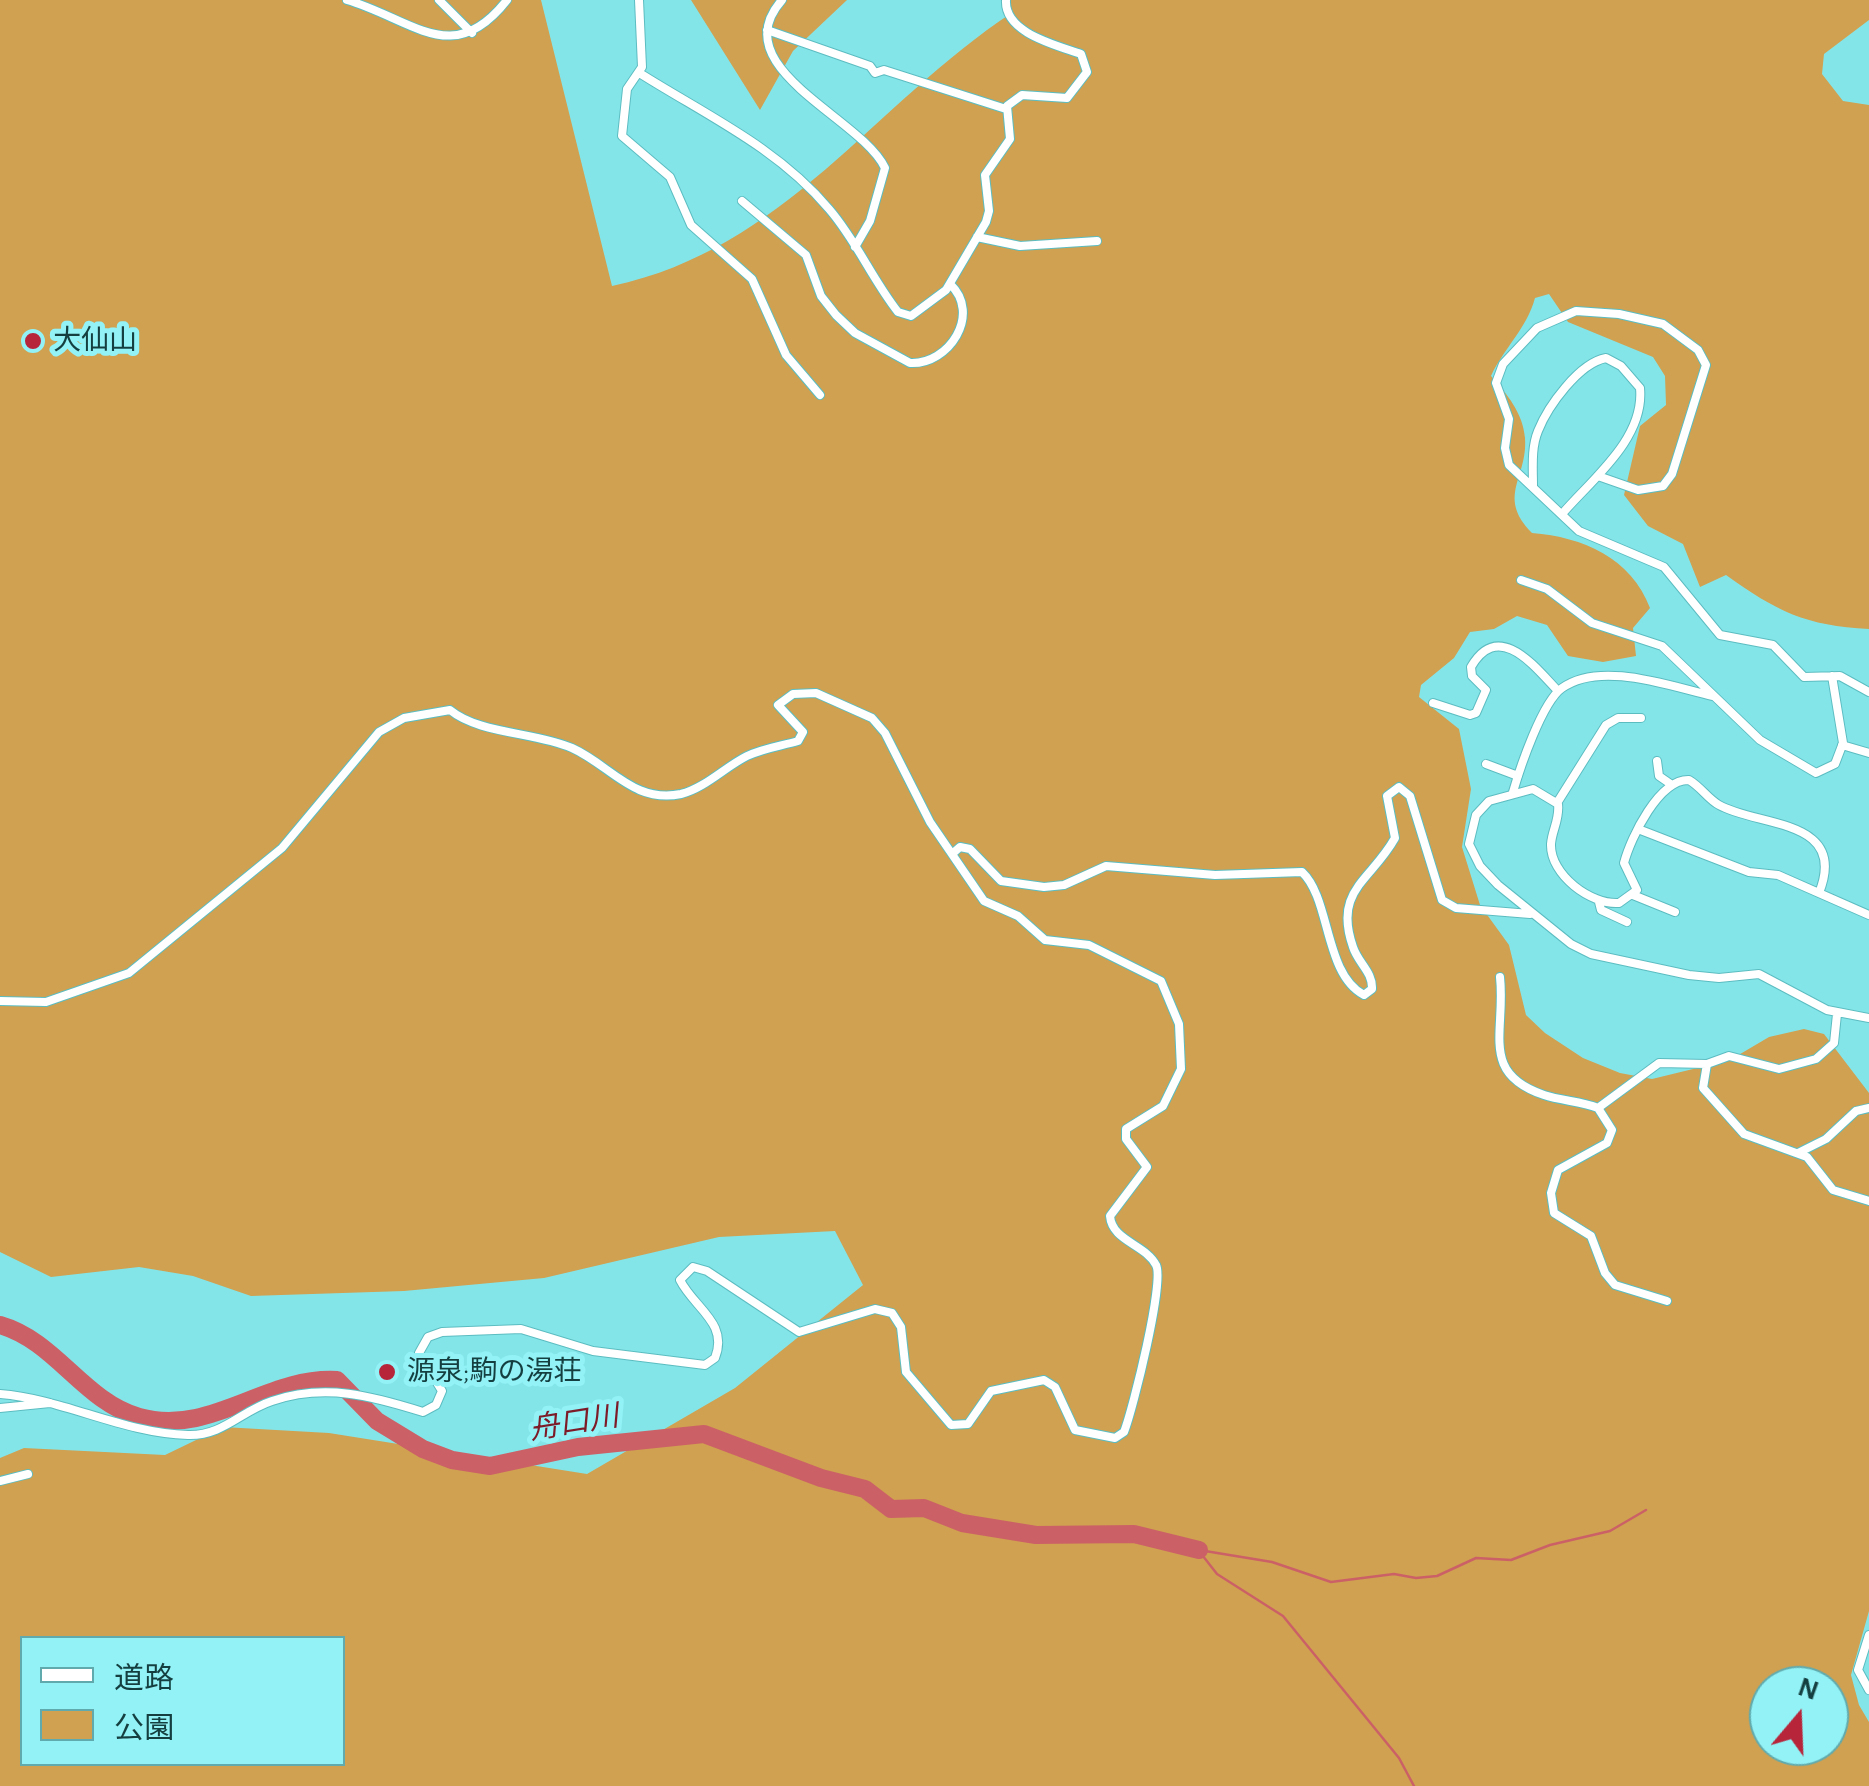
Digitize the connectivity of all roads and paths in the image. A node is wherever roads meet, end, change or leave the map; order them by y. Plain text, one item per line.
1 (347, 0) edge
2 (439, 0) edge
3 (508, 0) edge
4 (639, 0) edge
5 (782, 0) edge
6 (1006, 0) edge
7 (767, 30) junction
8 (472, 33) junction
9 (641, 74) junction
10 (1006, 110) junction
11 (742, 202) dead end
12 (977, 237) junction
13 (1097, 241) dead end
14 (855, 247) junction
15 (950, 284) junction
16 (820, 395) dead end
17 (1598, 476) junction
18 (1533, 486) junction
19 (1562, 514) junction
20 (1522, 580) dead end
21 (1832, 676) junction
22 (1558, 691) junction
23 (1869, 692) edge
24 (1713, 696) junction
25 (1432, 703) dead end
26 (1640, 718) dead end
27 (1842, 745) junction
28 (1869, 753) edge
29 (1657, 761) dead end
30 (1486, 764) dead end
31 (1518, 776) junction
32 (1672, 784) junction
33 (1513, 792) junction
34 (1557, 803) junction
35 (1638, 829) junction
36 (952, 854) junction
37 (1819, 893) junction
38 (1633, 895) junction
39 (1598, 902) junction
40 (1674, 912) dead end
41 (1530, 914) junction
42 (1869, 916) edge
43 (1627, 922) dead end
44 (1500, 977) dead end
45 (0, 1000) edge
46 (1838, 1014) junction
47 (1869, 1018) edge
48 (1708, 1064) junction
49 (1598, 1108) junction
50 (1869, 1108) edge
51 (1798, 1153) junction
52 (1869, 1201) edge
53 (1667, 1300) dead end
54 (0, 1394) edge
55 (50, 1403) junction
56 (0, 1408) edge
57 (28, 1474) dead end
58 (0, 1481) edge
59 (1869, 1635) edge
60 (1869, 1690) edge

1 - 8 street
2 - 8 street
3 - 8 street
4 - 9 street
5 - 7 street
6 - 10 street
7 - 10 street
7 - 14 street
9 - 14 street
9 - 16 street
10 - 12 street
11 - 15 street
12 - 13 street
12 - 15 street
14 - 15 street
17 - 18 street
17 - 18 street
17 - 19 street
18 - 19 street
19 - 21 street
20 - 24 street
21 - 23 street
21 - 27 street
22 - 24 street
22 - 25 street
22 - 31 street
24 - 27 street
26 - 34 street
27 - 28 street
29 - 32 street
30 - 31 street
31 - 33 street
32 - 35 street
32 - 37 street
33 - 34 street
33 - 41 street
34 - 39 street
35 - 37 street
35 - 38 street
36 - 41 street
36 - 45 street
36 - 55 street
37 - 42 street
38 - 39 street
38 - 40 street
39 - 43 street
41 - 46 street
44 - 49 street
46 - 47 street
46 - 48 street
48 - 49 street
48 - 51 street
49 - 53 street
50 - 51 street
51 - 52 street
54 - 55 street
55 - 56 street
57 - 58 street
59 - 60 street

